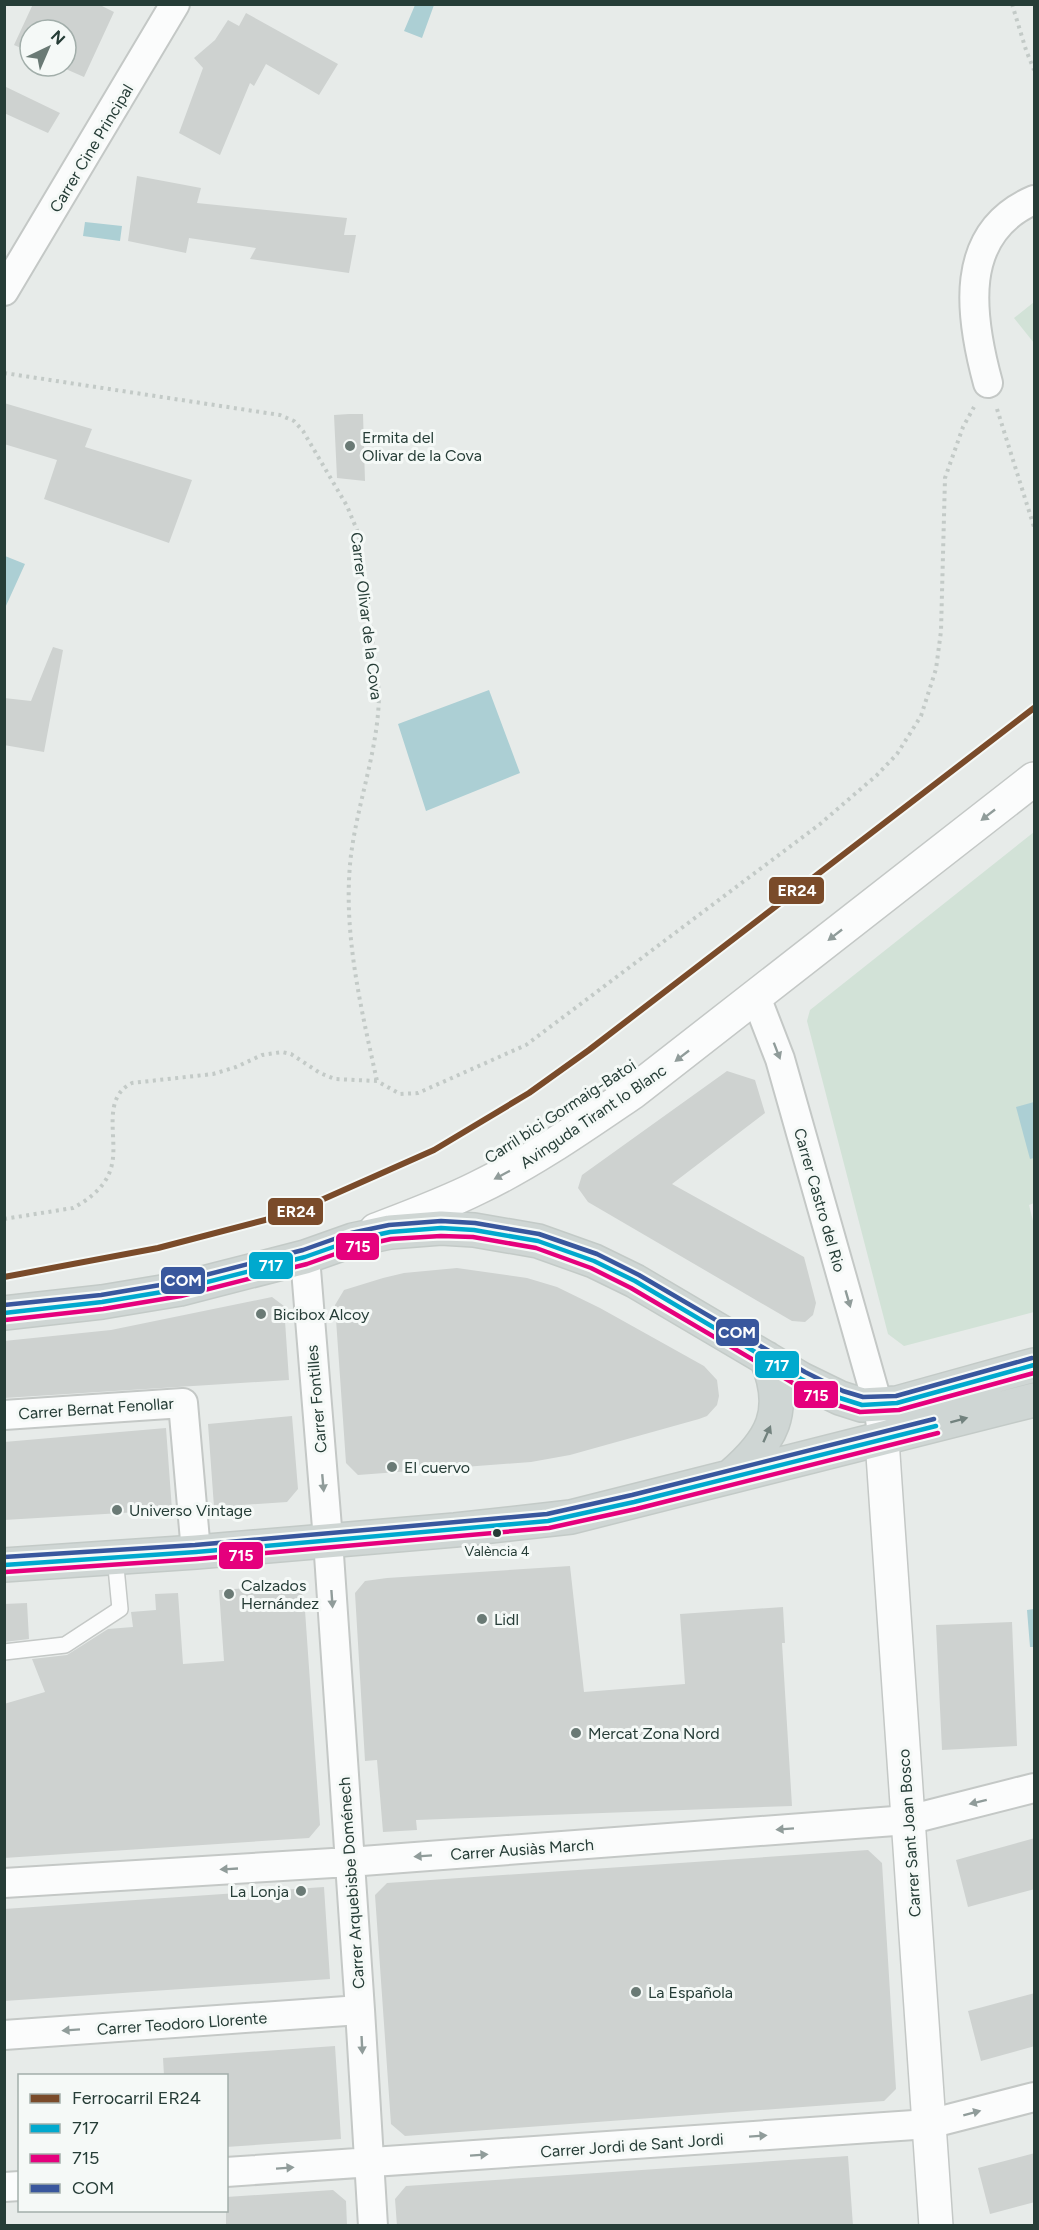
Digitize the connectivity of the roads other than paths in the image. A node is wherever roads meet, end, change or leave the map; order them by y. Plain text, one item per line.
1 (175, 4) edge
2 (1035, 200) edge
3 (4, 291) edge
4 (988, 383) road end
5 (1035, 779) edge
6 (756, 997) junction
7 (353, 1240) junction
8 (305, 1257) junction
9 (4, 1313) edge
10 (766, 1358) junction
11 (1035, 1365) edge
12 (1035, 1400) edge
13 (878, 1405) junction
14 (4, 1414) edge
15 (882, 1440) junction
16 (729, 1477) junction
17 (327, 1540) junction
18 (196, 1552) junction
19 (115, 1557) junction
20 (4, 1564) edge
21 (4, 1652) edge
22 (1035, 1788) edge
23 (908, 1820) junction
24 (349, 1862) junction
25 (4, 1883) edge
26 (360, 2010) junction
27 (4, 2035) edge
28 (1035, 2097) edge
29 (929, 2124) junction
30 (368, 2163) junction
31 (228, 2172) edge
32 (373, 2226) edge
33 (936, 2226) edge

1 - 3 street, Carrer Cine Principal
2 - 4 street
5 -> 6 street, Avinguda Tirant lo Blanc
6 -> 7 street, Avinguda Tirant lo Blanc
6 -> 13 street, Carrer Castro del Rio
7 - 8 main road, Avinguda Tirant lo Blanc
7 - 10 main road
8 - 9 main road, Avinguda Tirant lo Blanc
8 -> 17 street, Carrer Fontilles
10 - 13 main road
16 -> 10 main road
11 - 13 main road
15 -> 12 main road
13 - 15 street, Carrer Castro del Rio
14 - 18 street, Carrer Bernat Fenollar
15 - 16 main road
15 - 23 street, Carrer Sant Joan Bosco
16 - 17 main road
17 - 18 main road
17 -> 24 street, Carrer Arquebisbe Doménech
18 - 19 main road
19 - 20 main road
19 - 21 lane
22 -> 23 street, Carrer Ausiàs March
23 -> 24 street, Carrer Ausiàs March
23 - 29 street, Carrer Sant Joan Bosco
24 -> 25 street, Carrer Ausiàs March
24 - 26 street, Carrer Arquebisbe Doménech
26 -> 27 street, Carrer Teodoro Llorente
26 -> 30 street, Carrer Arquebisbe Doménech
29 -> 28 street, Carrer Jordi de Sant Jordi
30 -> 29 street, Carrer Jordi de Sant Jordi
29 - 33 street, Carrer Sant Joan Bosco
31 -> 30 street, Carrer Jordi de Sant Jordi
30 - 32 street, Carrer Arquebisbe Doménech

